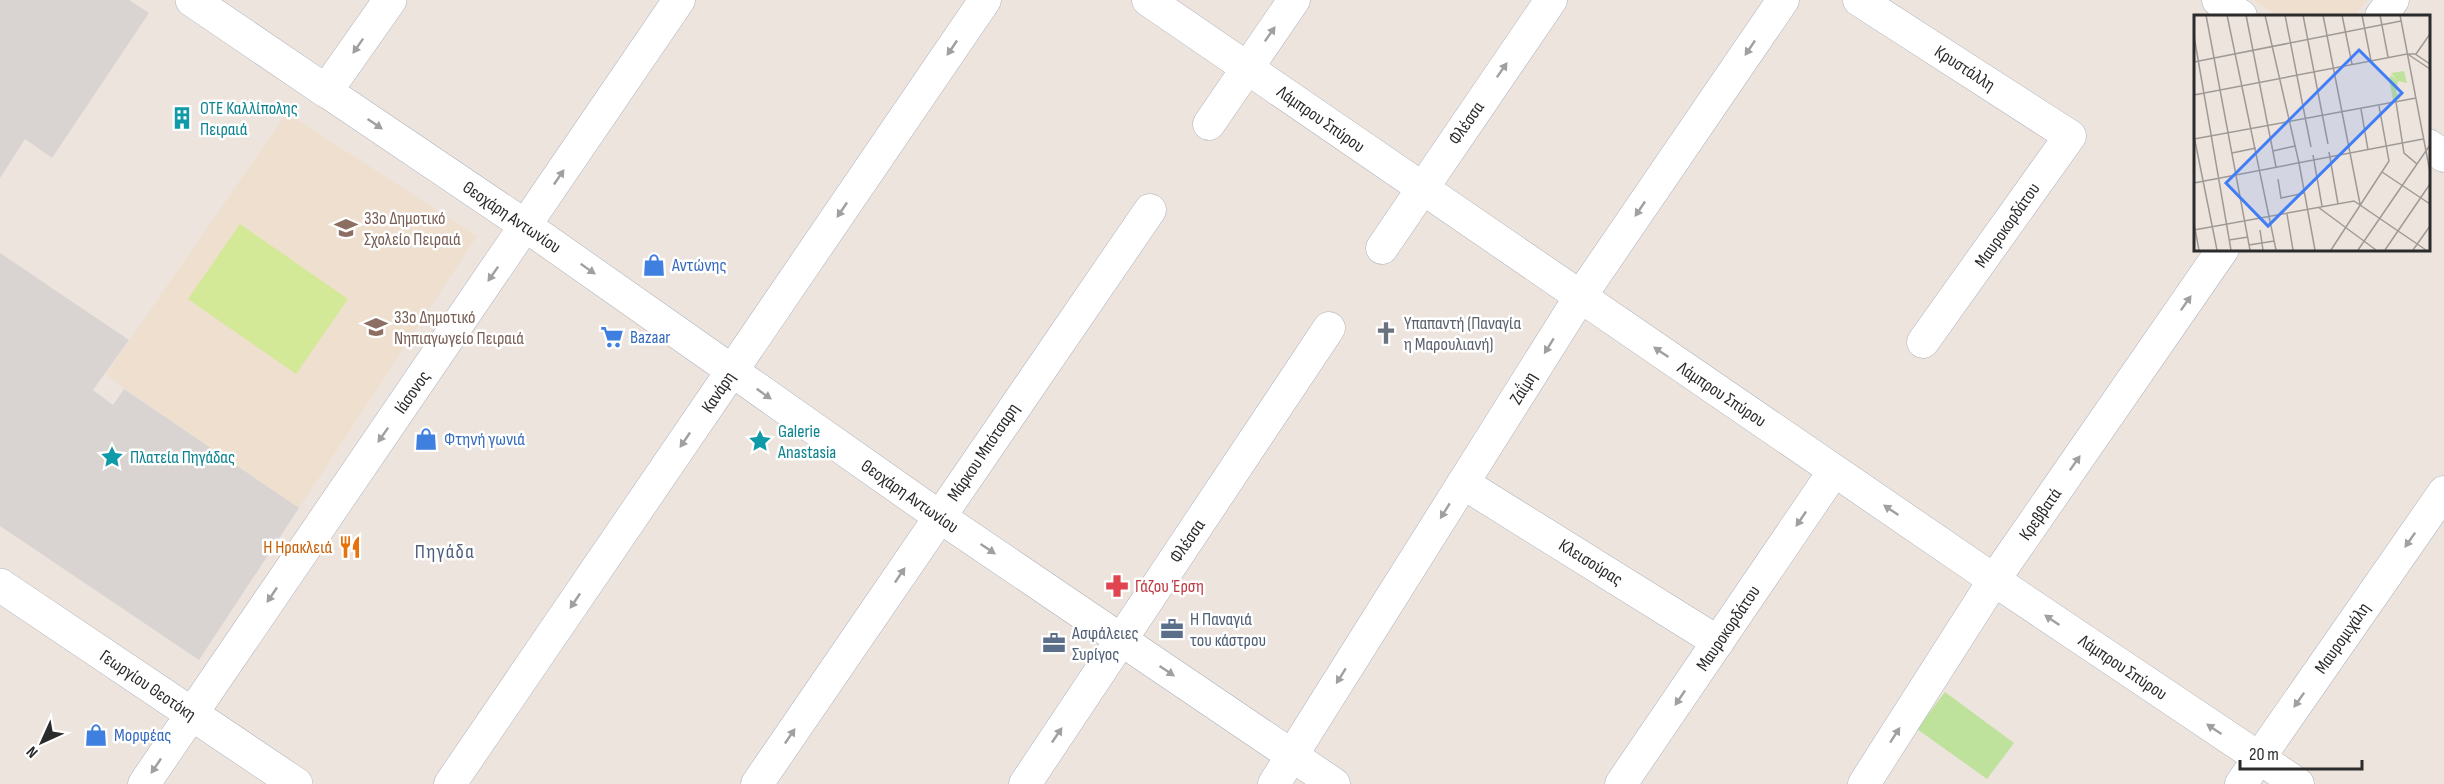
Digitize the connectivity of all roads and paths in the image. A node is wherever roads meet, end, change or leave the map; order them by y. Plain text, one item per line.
1 (192, 0) edge
2 (390, 0) edge
3 (679, 0) edge
4 (985, 0) edge
5 (1148, 0) edge
6 (1294, 0) edge
7 (1551, 0) edge
8 (1783, 0) edge
9 (1859, 0) edge
10 (2218, 0) edge
11 (2393, 0) edge
12 (2240, 15) edge
13 (2382, 15) edge
14 (1246, 67) junction
15 (326, 91) junction
16 (1209, 124) dead end
17 (2070, 136) joint
18 (2429, 146) edge
19 (2444, 156) edge
20 (1421, 188) junction
21 (1150, 210) dead end
22 (526, 226) junction
23 (1382, 248) dead end
24 (2222, 250) edge
25 (1580, 297) junction
26 (1329, 328) dead end
27 (1923, 342) dead end
28 (732, 371) junction
29 (1834, 471) junction
30 (1463, 483) junction
31 (2444, 492) edge
32 (940, 517) junction
33 (1994, 580) junction
34 (0, 585) edge
35 (1120, 640) junction
36 (1718, 642) junction
37 (191, 714) junction
38 (1292, 754) junction
39 (2258, 758) junction
40 (144, 784) edge
41 (296, 784) edge
42 (450, 784) edge
43 (757, 784) edge
44 (1025, 784) edge
45 (1274, 784) edge
46 (1334, 784) edge
47 (1621, 784) edge
48 (1864, 784) edge
49 (2241, 784) edge
50 (2298, 784) edge

1 - 15 street, Θεοχάρη Αντωνίου
2 -> 15 street
22 -> 3 street, Ιάσονος
4 -> 28 street, Κανάρη
5 - 14 street, Λάμπρου Σπύρου
14 -> 6 street
20 -> 7 street, Φλέσσα
8 -> 25 street, Ζαΐμη
9 - 17 street, Κρυστάλλη
10 - 12 street
11 - 13 street
14 - 16 street
14 - 20 street, Λάμπρου Σπύρου
15 -> 22 street, Θεοχάρη Αντωνίου
17 - 27 street, Μαυροκορδάτου
18 - 19 street
20 - 23 street, Φλέσσα
20 - 25 street, Λάμπρου Σπύρου
21 - 32 street, Μάρκου Μπότσαρη
22 -> 28 street, Θεοχάρη Αντωνίου
22 -> 37 street, Ιάσονος
33 -> 24 street, Κρεββατά
29 -> 25 street, Λάμπρου Σπύρου
25 -> 30 street, Ζαΐμη
26 - 35 street, Φλέσσα
28 -> 32 street, Θεοχάρη Αντωνίου
28 -> 42 street, Κανάρη
33 -> 29 street, Λάμπρου Σπύρου
29 -> 36 street, Μαυροκορδάτου
30 - 36 street, Κλεισούρας
30 -> 38 street, Ζαΐμη
31 -> 39 street, Μαυρομιχάλη
32 -> 35 street, Θεοχάρη Αντωνίου
43 -> 32 street, Μάρκου Μπότσαρη
39 -> 33 street, Λάμπρου Σπύρου
48 -> 33 street, Κρεββατά
34 - 37 street, Γεωργίου Θεοτόκη
35 -> 38 street, Θεοχάρη Αντωνίου
44 -> 35 street, Φλέσσα
36 -> 47 street, Μαυροκορδάτου
37 -> 40 street, Ιάσονος
37 - 41 street, Γεωργίου Θεοτόκη
38 - 45 street, Ζαΐμη
38 - 46 street, Θεοχάρη Αντωνίου
39 - 49 street, Μαυρομιχάλη
39 - 50 street, Λάμπρου Σπύρου

